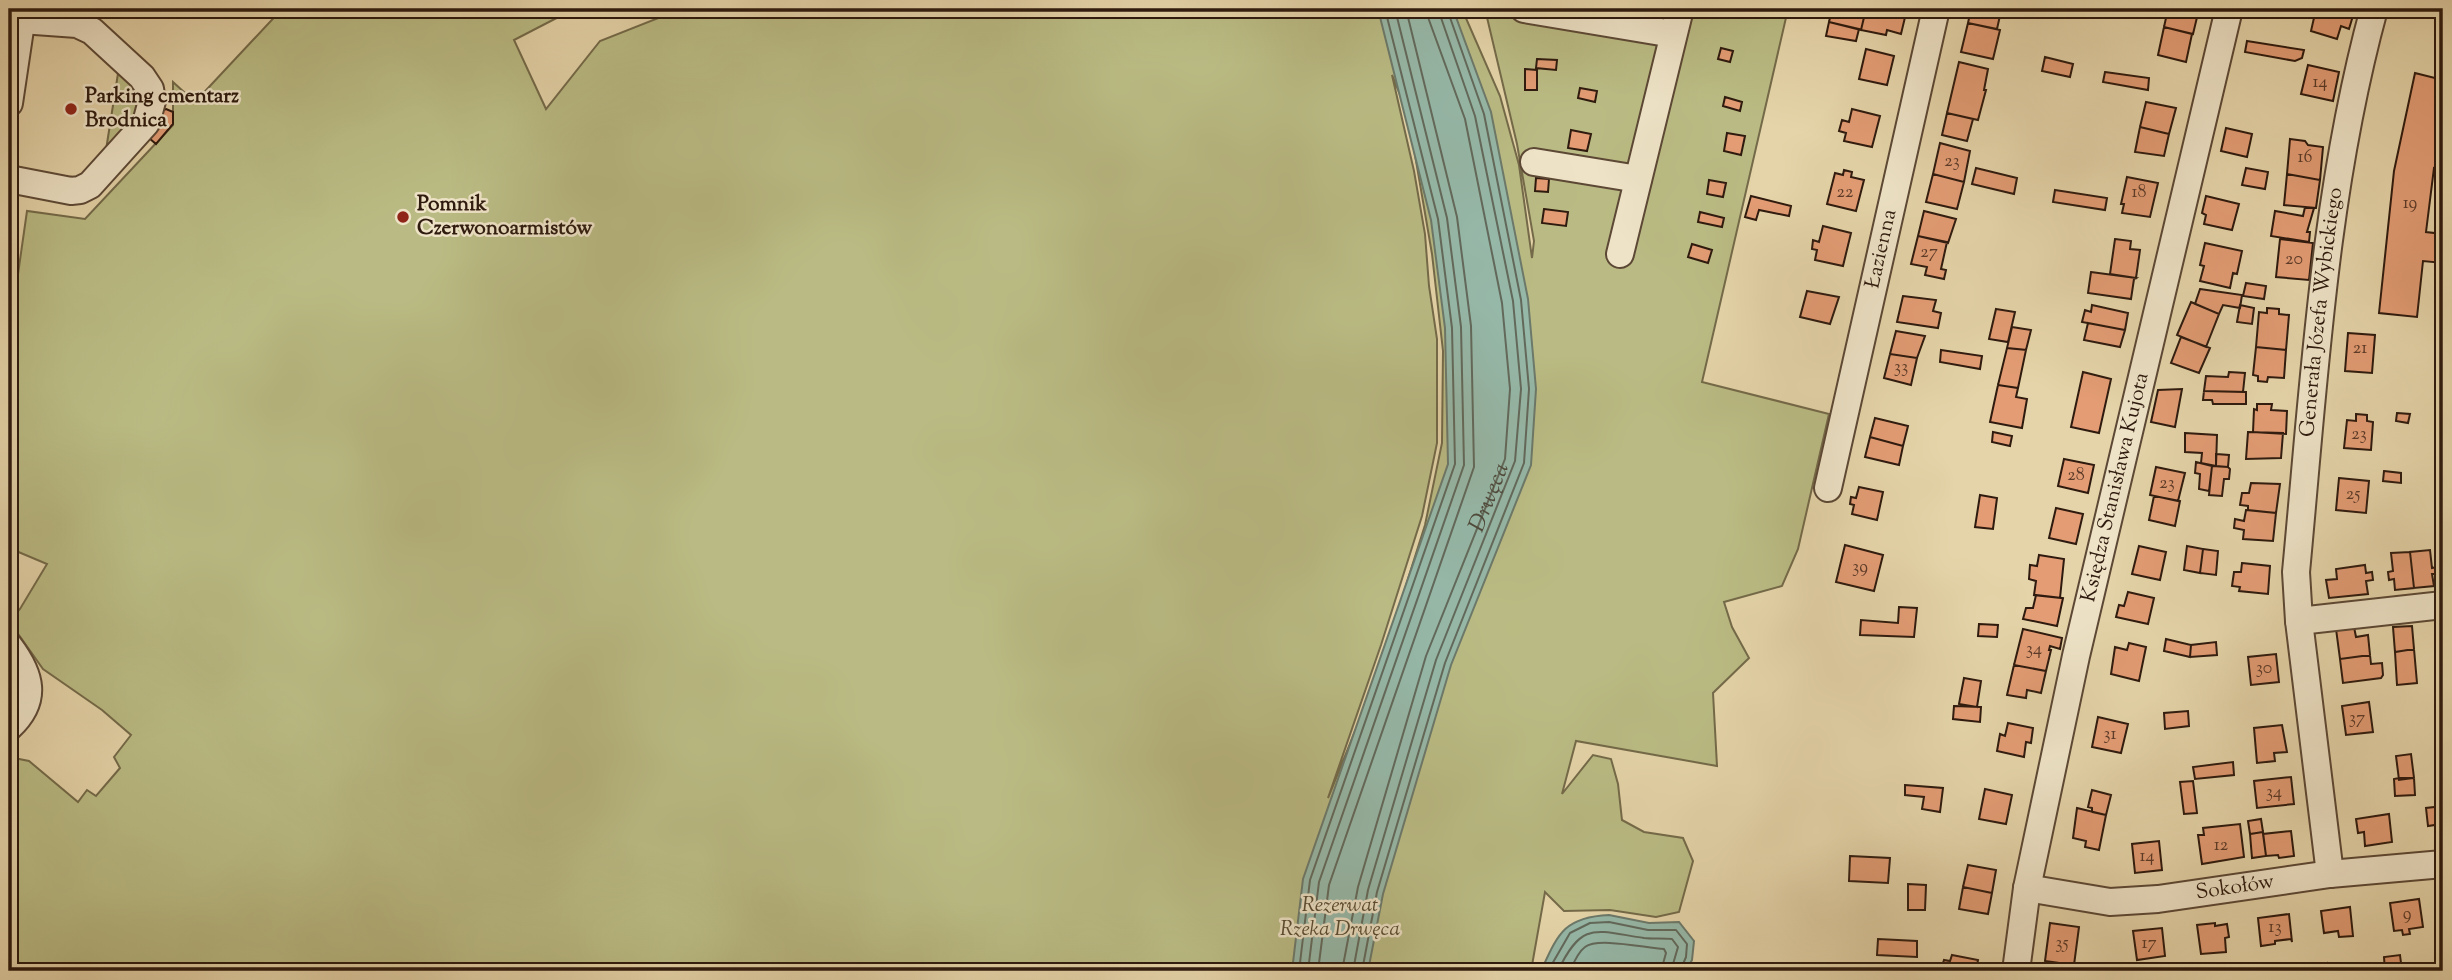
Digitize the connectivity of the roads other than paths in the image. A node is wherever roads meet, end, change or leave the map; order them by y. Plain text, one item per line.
1 (1524, 9) edge
2 (1936, 9) edge
3 (2229, 9) edge
4 (2374, 9) edge
5 (22, 14) edge
6 (1676, 21) edge
7 (9, 103) edge
8 (1534, 163) dead end
9 (9, 179) edge
10 (1638, 179) junction
11 (1620, 254) dead end
12 (1828, 488) dead end
13 (2443, 605) edge
14 (2299, 621) junction
15 (9, 646) edge
16 (9, 727) edge
17 (2443, 863) edge
18 (2330, 874) junction
19 (2027, 888) junction
20 (2016, 971) edge

1 - 6 street
2 - 12 street, Łazienna
3 - 19 street, Księdza Stanisława Kujota
4 - 14 street, Generała Józefa Wybickiego
5 - 7 street
5 - 9 street
6 - 10 street
8 - 10 street
10 - 11 street
13 - 14 street
14 - 18 street, Generała Józefa Wybickiego
15 - 16 street
17 - 18 street, Sokołów
18 - 19 street, Sokołów
19 - 20 street, Księdza Stanisława Kujota

